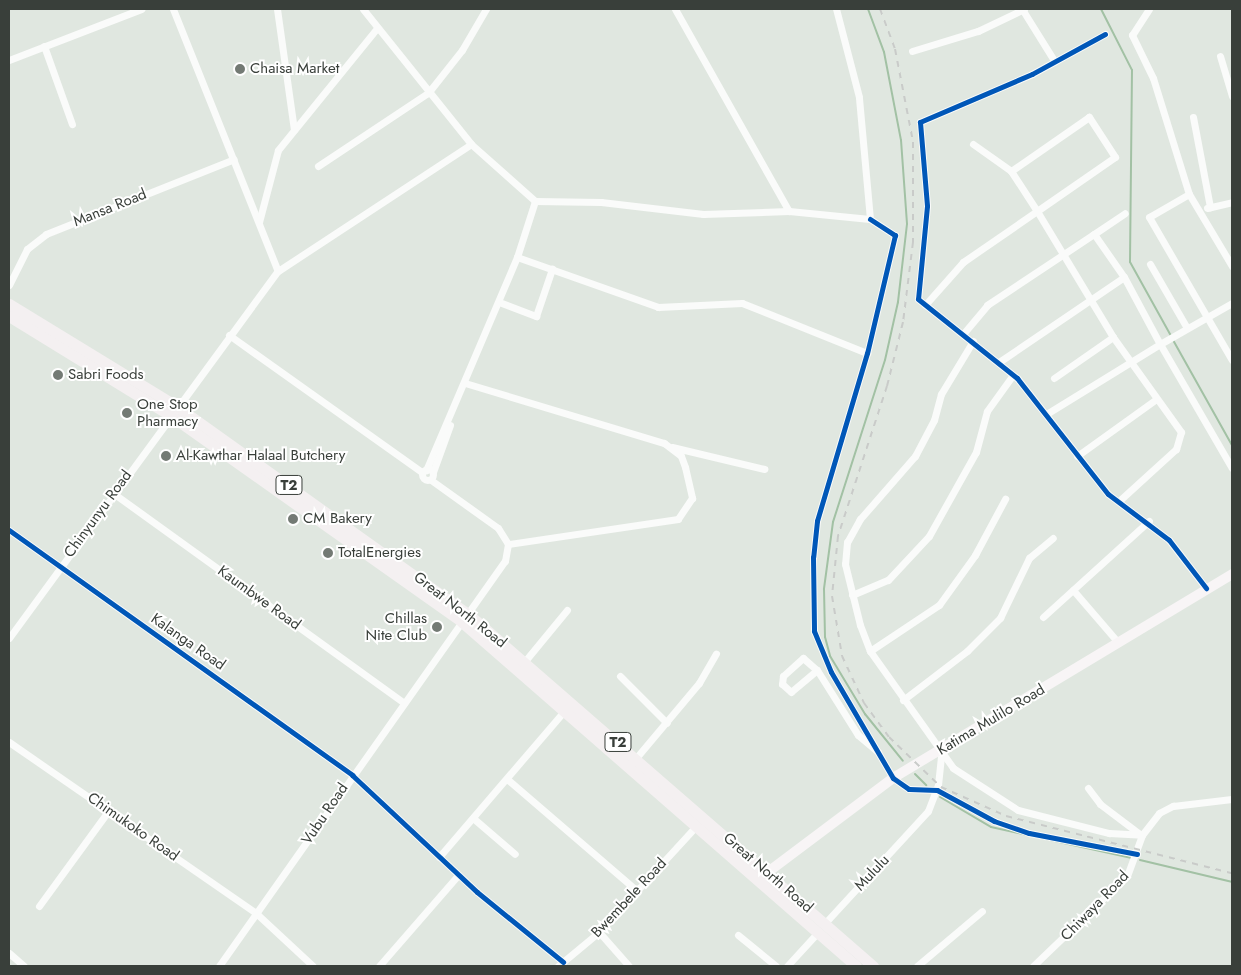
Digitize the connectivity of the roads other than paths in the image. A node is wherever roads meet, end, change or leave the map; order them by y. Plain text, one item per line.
1 (141, 9) edge
2 (173, 9) edge
3 (277, 9) edge
4 (363, 9) edge
5 (486, 9) edge
6 (675, 9) edge
7 (836, 9) edge
8 (1023, 9) edge
9 (1149, 9) edge
10 (376, 28) junction
11 (1104, 34) dead end
12 (44, 46) junction
13 (912, 51) dead end
14 (1220, 56) dead end
15 (9, 60) edge
16 (1055, 62) junction
17 (428, 92) junction
18 (1232, 96) edge
19 (1193, 117) dead end
20 (72, 124) dead end
21 (294, 130) junction
22 (471, 144) junction
23 (973, 144) dead end
24 (234, 159) junction
25 (318, 166) dead end
26 (1010, 171) junction
27 (1189, 194) junction
28 (535, 201) junction
29 (1232, 202) edge
30 (1210, 207) junction
31 (1202, 210) junction
32 (1036, 211) junction
33 (789, 212) junction
34 (1125, 213) dead end
35 (870, 219) junction
36 (260, 222) junction
37 (1094, 234) junction
38 (1062, 256) junction
39 (517, 257) junction
40 (1150, 264) dead end
41 (1232, 266) edge
42 (552, 269) junction
43 (278, 271) junction
44 (1124, 277) junction
45 (9, 285) edge
46 (1088, 297) junction
47 (498, 302) junction
48 (1232, 303) edge
49 (9, 304) edge
50 (925, 305) junction
51 (9, 316) edge
52 (1208, 318) junction
53 (1187, 328) junction
54 (963, 334) junction
55 (229, 335) junction
56 (1113, 337) junction
57 (973, 341) junction
58 (1162, 343) junction
59 (867, 353) junction
60 (1232, 360) edge
61 (1129, 361) junction
62 (999, 362) junction
63 (1013, 375) junction
64 (1054, 378) dead end
65 (465, 383) junction
66 (1155, 400) junction
67 (173, 411) junction
68 (1048, 413) junction
69 (672, 447) junction
70 (1077, 456) junction
71 (1232, 468) edge
72 (764, 469) dead end
73 (428, 474) junction
74 (113, 493) junction
75 (1005, 499) dead end
76 (1120, 500) junction
77 (1149, 521) junction
78 (9, 530) edge
79 (1053, 538) dead end
80 (508, 544) junction
81 (59, 567) junction
82 (1232, 574) edge
83 (1206, 588) junction
84 (1073, 590) junction
85 (852, 595) junction
86 (566, 610) dead end
87 (1043, 617) dead end
88 (465, 618) junction
89 (9, 638) edge
90 (1116, 640) junction
91 (870, 651) junction
92 (716, 654) dead end
93 (525, 661) junction
94 (817, 670) junction
95 (620, 676) dead end
96 (903, 700) junction
97 (404, 703) junction
98 (565, 710) junction
99 (668, 723) junction
100 (9, 742) edge
101 (940, 753) junction
102 (881, 754) junction
103 (636, 758) junction
104 (352, 775) junction
105 (893, 778) junction
106 (508, 779) junction
107 (1088, 788) dead end
108 (937, 790) junction
109 (1232, 799) edge
110 (109, 810) junction
111 (473, 818) junction
112 (696, 826) junction
113 (1142, 835) junction
114 (515, 854) dead end
115 (1137, 854) junction
116 (439, 857) junction
117 (458, 875) junction
118 (763, 875) junction
119 (637, 891) junction
120 (39, 906) dead end
121 (982, 911) dead end
122 (257, 914) junction
123 (821, 928) junction
124 (599, 932) junction
125 (738, 934) dead end
126 (9, 953) edge
127 (561, 964) edge
128 (24, 966) edge
129 (220, 966) edge
130 (313, 966) edge
131 (379, 966) edge
132 (629, 966) edge
133 (776, 966) edge
134 (787, 966) edge
135 (856, 966) edge
136 (873, 966) edge
137 (917, 966) edge
138 (1033, 966) edge

1 - 12 street
2 - 24 street
3 - 21 street
4 - 10 street
5 - 17 street
6 - 33 street
7 - 35 street
8 - 13 street
8 - 16 street
9 - 27 street
10 - 17 street
10 - 21 street
11 - 16 street
12 - 15 street
12 - 20 street
14 - 18 street
16 - 50 street
17 - 22 street
17 - 25 street
19 - 30 street
21 - 36 street
22 - 28 street
22 - 43 street, Chinyunyu Road
23 - 26 street
24 - 36 street
24 - 45 street, Mansa Road
26 - 32 street
26 - 32 street
27 - 31 street
27 - 52 street
28 - 33 street
28 - 39 street
29 - 30 street
30 - 31 street
31 - 41 street
32 - 38 street
32 - 50 street
33 - 35 street
34 - 37 street
35 - 59 street
36 - 43 street
37 - 38 street
37 - 44 street
38 - 46 street
38 - 54 street
39 - 42 street
39 - 47 street
40 - 53 street
42 - 47 street
42 - 59 street
43 - 55 street, Chinyunyu Road
44 - 46 street
44 - 58 street
46 - 56 street
46 - 62 street
47 - 65 street
48 - 52 street
49 - 67 main road, Great North Road / T2
50 - 54 street
51 - 67 main road, Great North Road / T2
52 - 53 street
52 - 60 street
53 - 58 street
54 - 57 street
55 - 67 street, Chinyunyu Road
55 - 73 street
56 - 61 street
56 - 64 street
57 - 62 street
57 - 85 street
58 - 61 street
58 - 71 street
59 - 102 street
61 - 66 street
61 - 68 street
62 - 63 street
63 - 68 street
63 - 85 street
65 - 69 street
65 - 73 street
66 - 70 street
66 - 76 street
67 - 74 street, Chinyunyu Road
67 - 88 main road, Great North Road / T2
68 - 70 street
69 - 72 street
69 - 80 street
70 - 76 street
73 - 80 street
74 - 81 street, Chinyunyu Road
74 - 97 street, Kaumbwe Road
75 - 91 street
76 - 77 street
77 - 83 street
77 - 84 street
78 - 81 street, Kalanga Road
79 - 96 street
80 - 88 street, Vubu Road
81 - 89 street, Chinyunyu Road
81 - 104 street, Kalanga Road
82 - 83 main road, Katima Mulilo Road
83 - 90 main road, Katima Mulilo Road
84 - 87 street
84 - 90 street
85 - 91 street
86 - 93 street
88 - 93 main road, Great North Road / T2
88 - 97 street, Vubu Road
88 - 98 main road, Great North Road / T2
90 - 101 main road, Katima Mulilo Road
91 - 96 street
92 - 99 street
93 - 103 main road, Great North Road / T2
94 - 94 street
94 - 102 street
95 - 99 street
96 - 101 street
97 - 104 street, Vubu Road
98 - 106 street
98 - 112 main road, Great North Road / T2
99 - 103 street
100 - 110 street, Chimukoko Road
101 - 105 main road, Katima Mulilo Road
101 - 108 street
101 - 113 street
102 - 105 street
103 - 118 main road, Great North Road / T2
104 - 116 street, Kalanga Road
104 - 122 street, Vubu Road
105 - 108 street
105 - 118 main road, Katima Mulilo Road
106 - 111 street
106 - 119 street
107 - 113 street
108 - 115 street
108 - 123 street, Mululu
109 - 113 street
110 - 120 street
110 - 122 street, Chimukoko Road
111 - 114 street
111 - 116 street
112 - 118 main road, Great North Road / T2
112 - 119 street, Bwembele Road
113 - 115 street, Chiwaya Road
115 - 138 street, Chiwaya Road
116 - 117 street, Kalanga Road
117 - 127 street, Kalanga Road
117 - 131 street
118 - 123 main road, Great North Road / T2
119 - 124 street, Bwembele Road
121 - 137 street
122 - 129 street, Vubu Road
122 - 130 street, Chimukoko Road
123 - 134 street, Mululu
123 - 135 main road, Great North Road / T2
123 - 136 main road, Great North Road / T2
124 - 127 street, Bwembele Road
124 - 132 street
125 - 133 street
126 - 128 street

